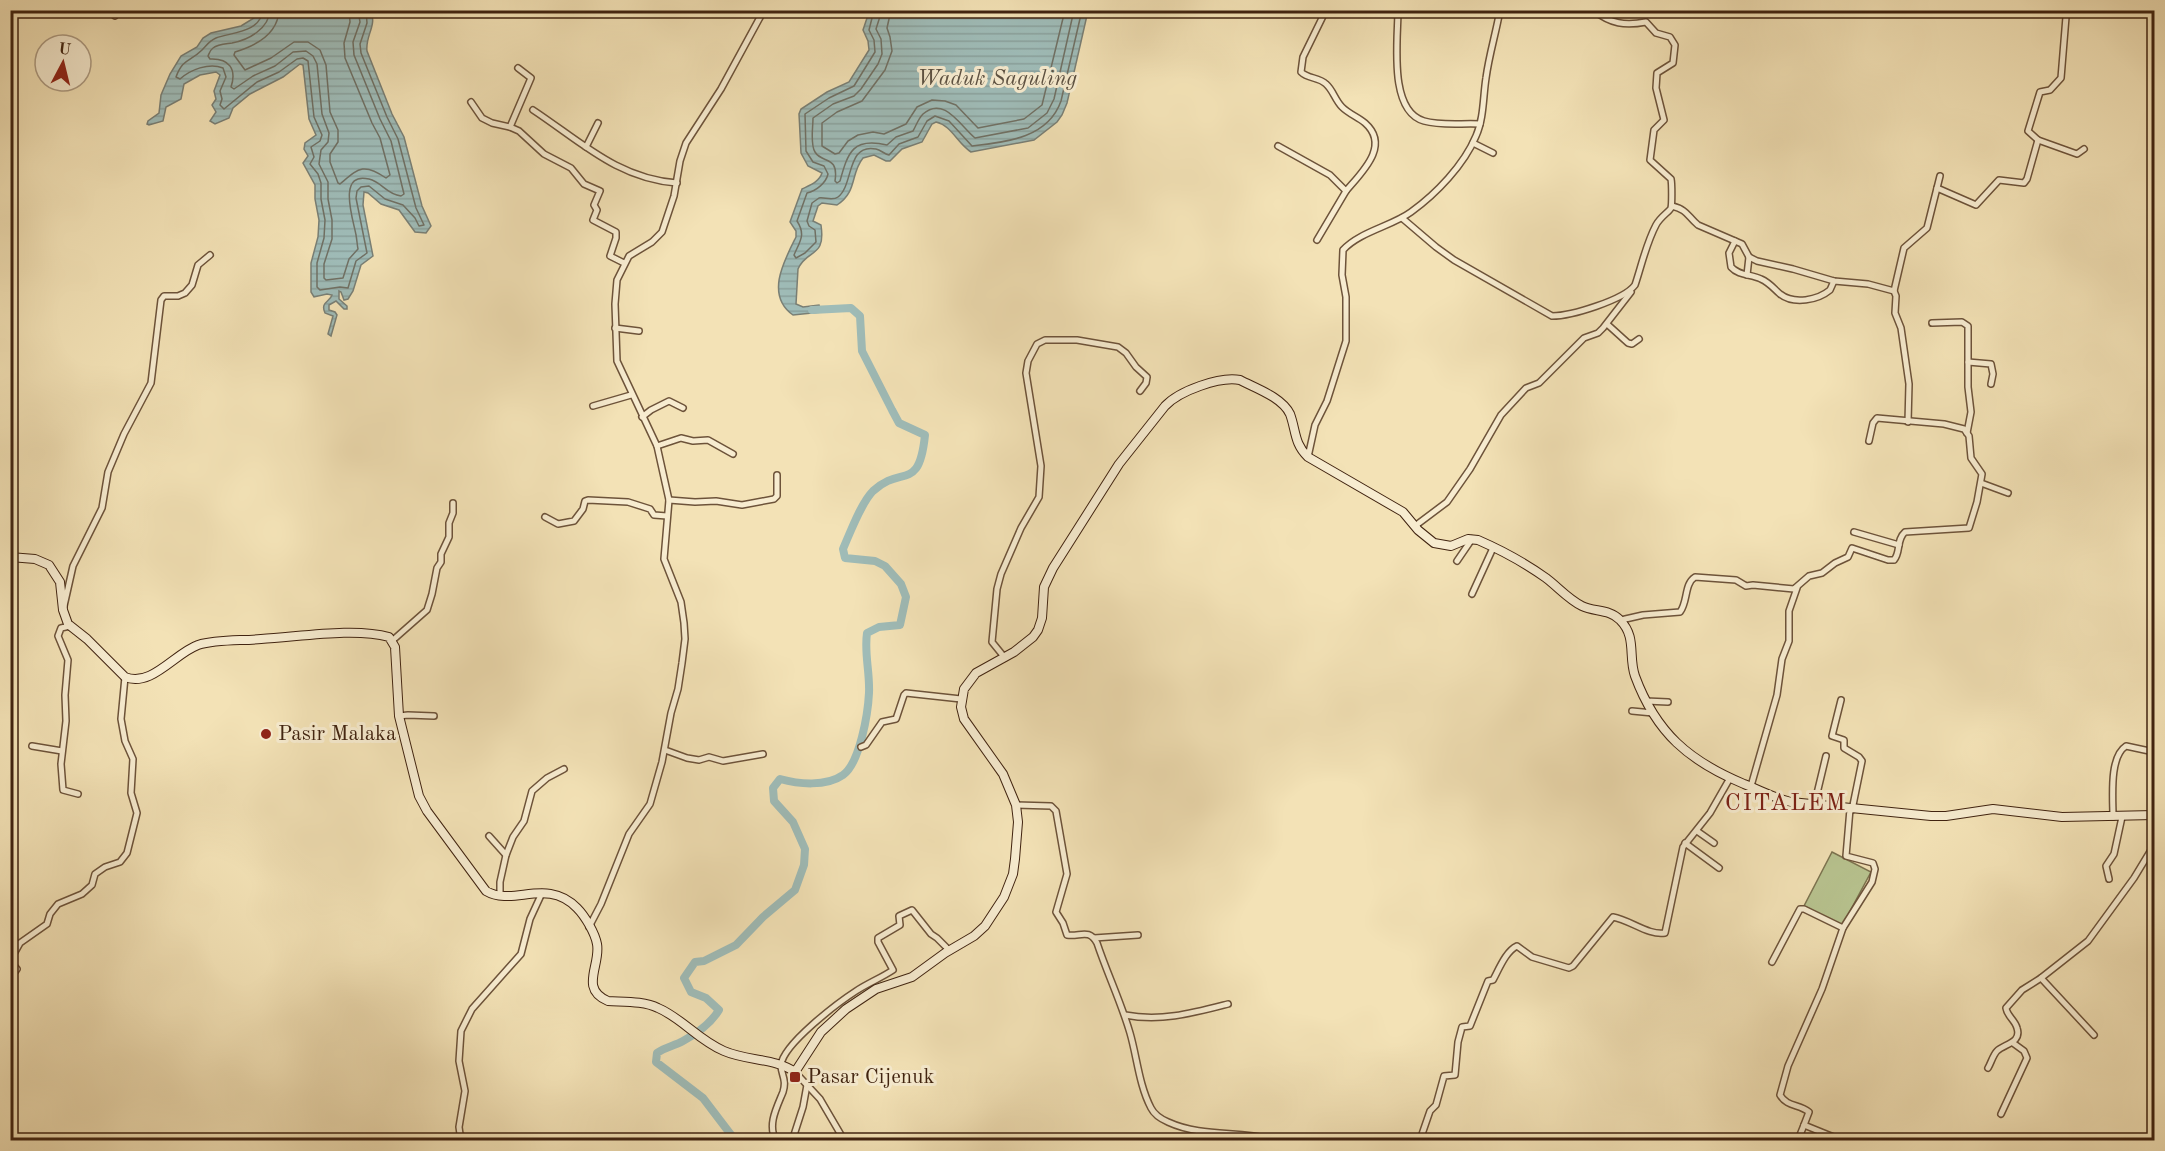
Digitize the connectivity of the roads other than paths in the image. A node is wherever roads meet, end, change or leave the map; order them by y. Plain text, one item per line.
1 (764, 10) edge
2 (1326, 10) edge
3 (1398, 10) edge
4 (1500, 10) edge
5 (1593, 10) edge
6 (2066, 17) dead end
7 (518, 69) dead end
8 (471, 102) dead end
9 (533, 110) dead end
10 (598, 123) dead end
11 (1480, 124) junction
12 (510, 127) junction
13 (2038, 140) junction
14 (1473, 143) junction
15 (1278, 146) dead end
16 (586, 147) junction
17 (2085, 149) dead end
18 (1493, 153) dead end
19 (1940, 176) dead end
20 (677, 183) junction
21 (1937, 188) junction
22 (1346, 191) junction
23 (1672, 206) junction
24 (1402, 218) junction
25 (1317, 240) dead end
26 (1735, 241) junction
27 (210, 255) dead end
28 (1749, 257) junction
29 (624, 263) junction
30 (1747, 275) junction
31 (1834, 281) junction
32 (1631, 290) junction
33 (1894, 291) junction
34 (1932, 323) dead end
35 (1606, 324) junction
36 (615, 328) junction
37 (639, 331) dead end
38 (1639, 339) dead end
39 (1968, 362) junction
40 (1991, 384) dead end
41 (1140, 391) dead end
42 (631, 395) junction
43 (592, 406) dead end
44 (683, 408) dead end
45 (642, 417) junction
46 (1908, 422) junction
47 (1967, 433) junction
48 (1869, 441) dead end
49 (657, 446) junction
50 (733, 454) dead end
51 (1308, 456) junction
52 (777, 475) dead end
53 (1981, 483) junction
54 (2008, 493) dead end
55 (669, 500) junction
56 (453, 503) dead end
57 (667, 516) junction
58 (545, 518) dead end
59 (1415, 526) junction
60 (1854, 532) dead end
61 (1472, 538) junction
62 (1899, 545) junction
63 (1493, 548) junction
64 (10, 557) edge
65 (1457, 561) dead end
66 (1797, 588) junction
67 (1472, 594) dead end
68 (63, 610) junction
69 (1621, 620) junction
70 (71, 626) junction
71 (393, 640) junction
72 (1005, 658) junction
73 (125, 677) junction
74 (961, 699) junction
75 (1841, 700) dead end
76 (1647, 701) junction
77 (1668, 702) dead end
78 (1632, 711) dead end
79 (1653, 713) junction
80 (399, 716) junction
81 (434, 716) dead end
82 (32, 746) dead end
83 (861, 747) dead end
84 (665, 750) junction
85 (62, 751) junction
86 (2154, 752) edge
87 (763, 754) dead end
88 (1826, 756) dead end
89 (564, 769) dead end
90 (1730, 778) junction
91 (1751, 786) junction
92 (78, 794) dead end
93 (1016, 805) junction
94 (1814, 806) junction
95 (1851, 809) junction
96 (2154, 815) edge
97 (2112, 817) junction
98 (2122, 817) junction
99 (1697, 831) junction
100 (489, 836) dead end
101 (1685, 843) junction
102 (1714, 843) dead end
103 (2154, 845) edge
104 (506, 855) junction
105 (1719, 868) dead end
106 (2109, 879) dead end
107 (542, 893) junction
108 (500, 895) junction
109 (589, 927) junction
110 (1843, 928) junction
111 (1138, 934) dead end
112 (1094, 938) junction
113 (945, 945) junction
114 (1772, 962) dead end
115 (2042, 978) junction
116 (10, 979) edge
117 (1228, 1004) dead end
118 (1125, 1015) junction
119 (2094, 1035) dead end
120 (2013, 1042) junction
121 (781, 1065) junction
122 (1988, 1068) dead end
123 (795, 1072) junction
124 (807, 1085) junction
125 (2001, 1114) dead end
126 (1804, 1125) junction
127 (466, 1140) edge
128 (776, 1140) edge
129 (798, 1140) edge
130 (844, 1140) edge
131 (1275, 1140) edge
132 (1420, 1140) edge
133 (1798, 1140) edge
134 (1841, 1140) edge

1 - 20 street
2 - 22 street
3 - 11 street
4 - 11 street
5 - 23 street
6 - 13 street
7 - 12 street
8 - 12 street
9 - 16 street
10 - 16 street
11 - 14 street
12 - 29 street
13 - 17 street
13 - 21 street
14 - 18 street
14 - 24 street
15 - 22 street
16 - 20 street
19 - 21 street
20 - 29 street
21 - 33 street
22 - 25 street
23 - 26 street
23 - 32 street
24 - 32 street
24 - 51 street
26 - 28 street
26 - 30 street
27 - 68 street
28 - 30 street
28 - 31 street
29 - 36 street
30 - 31 street
31 - 33 street
32 - 35 street
33 - 46 street
34 - 39 street
35 - 38 street
35 - 59 street
36 - 37 street
36 - 42 street
39 - 40 street
39 - 47 street
41 - 72 street
42 - 43 street
42 - 45 street
44 - 45 street
45 - 49 street
46 - 47 street
46 - 48 street
47 - 53 street
49 - 50 street
49 - 55 street
51 - 59 main road
51 - 72 main road
52 - 55 street
53 - 54 street
53 - 62 street
55 - 57 street
56 - 71 street
57 - 58 street
57 - 84 street
59 - 61 main road
60 - 62 street
61 - 63 main road
61 - 65 street
62 - 66 street
63 - 67 street
63 - 69 main road
64 - 68 main road
66 - 69 street
66 - 91 street
68 - 70 main road
69 - 76 main road
70 - 73 main road
70 - 85 street
71 - 73 main road
71 - 80 main road
72 - 74 main road
73 - 116 street
74 - 83 street
74 - 93 main road
75 - 95 street
76 - 77 street
76 - 79 main road
78 - 79 street
79 - 90 main road
80 - 81 street
80 - 108 main road
82 - 85 street
84 - 87 street
84 - 109 street
85 - 92 street
86 - 97 street
88 - 94 street
89 - 104 street
90 - 91 main road
90 - 99 street
91 - 94 main road
93 - 112 street
93 - 113 main road
94 - 95 main road
95 - 97 main road
95 - 110 street
96 - 98 main road
97 - 98 main road
98 - 106 street
99 - 101 street
99 - 102 street
100 - 104 street
101 - 105 street
101 - 132 street
103 - 115 street
104 - 108 street
107 - 108 main road
107 - 109 main road
107 - 127 street
109 - 121 main road
110 - 114 street
110 - 126 street
111 - 112 street
112 - 118 street
113 - 121 street
113 - 123 main road
115 - 119 street
115 - 120 street
117 - 118 street
118 - 131 street
120 - 122 street
120 - 125 street
121 - 123 main road
121 - 128 street
123 - 124 street
124 - 129 street
124 - 130 street
126 - 133 street
126 - 134 street

